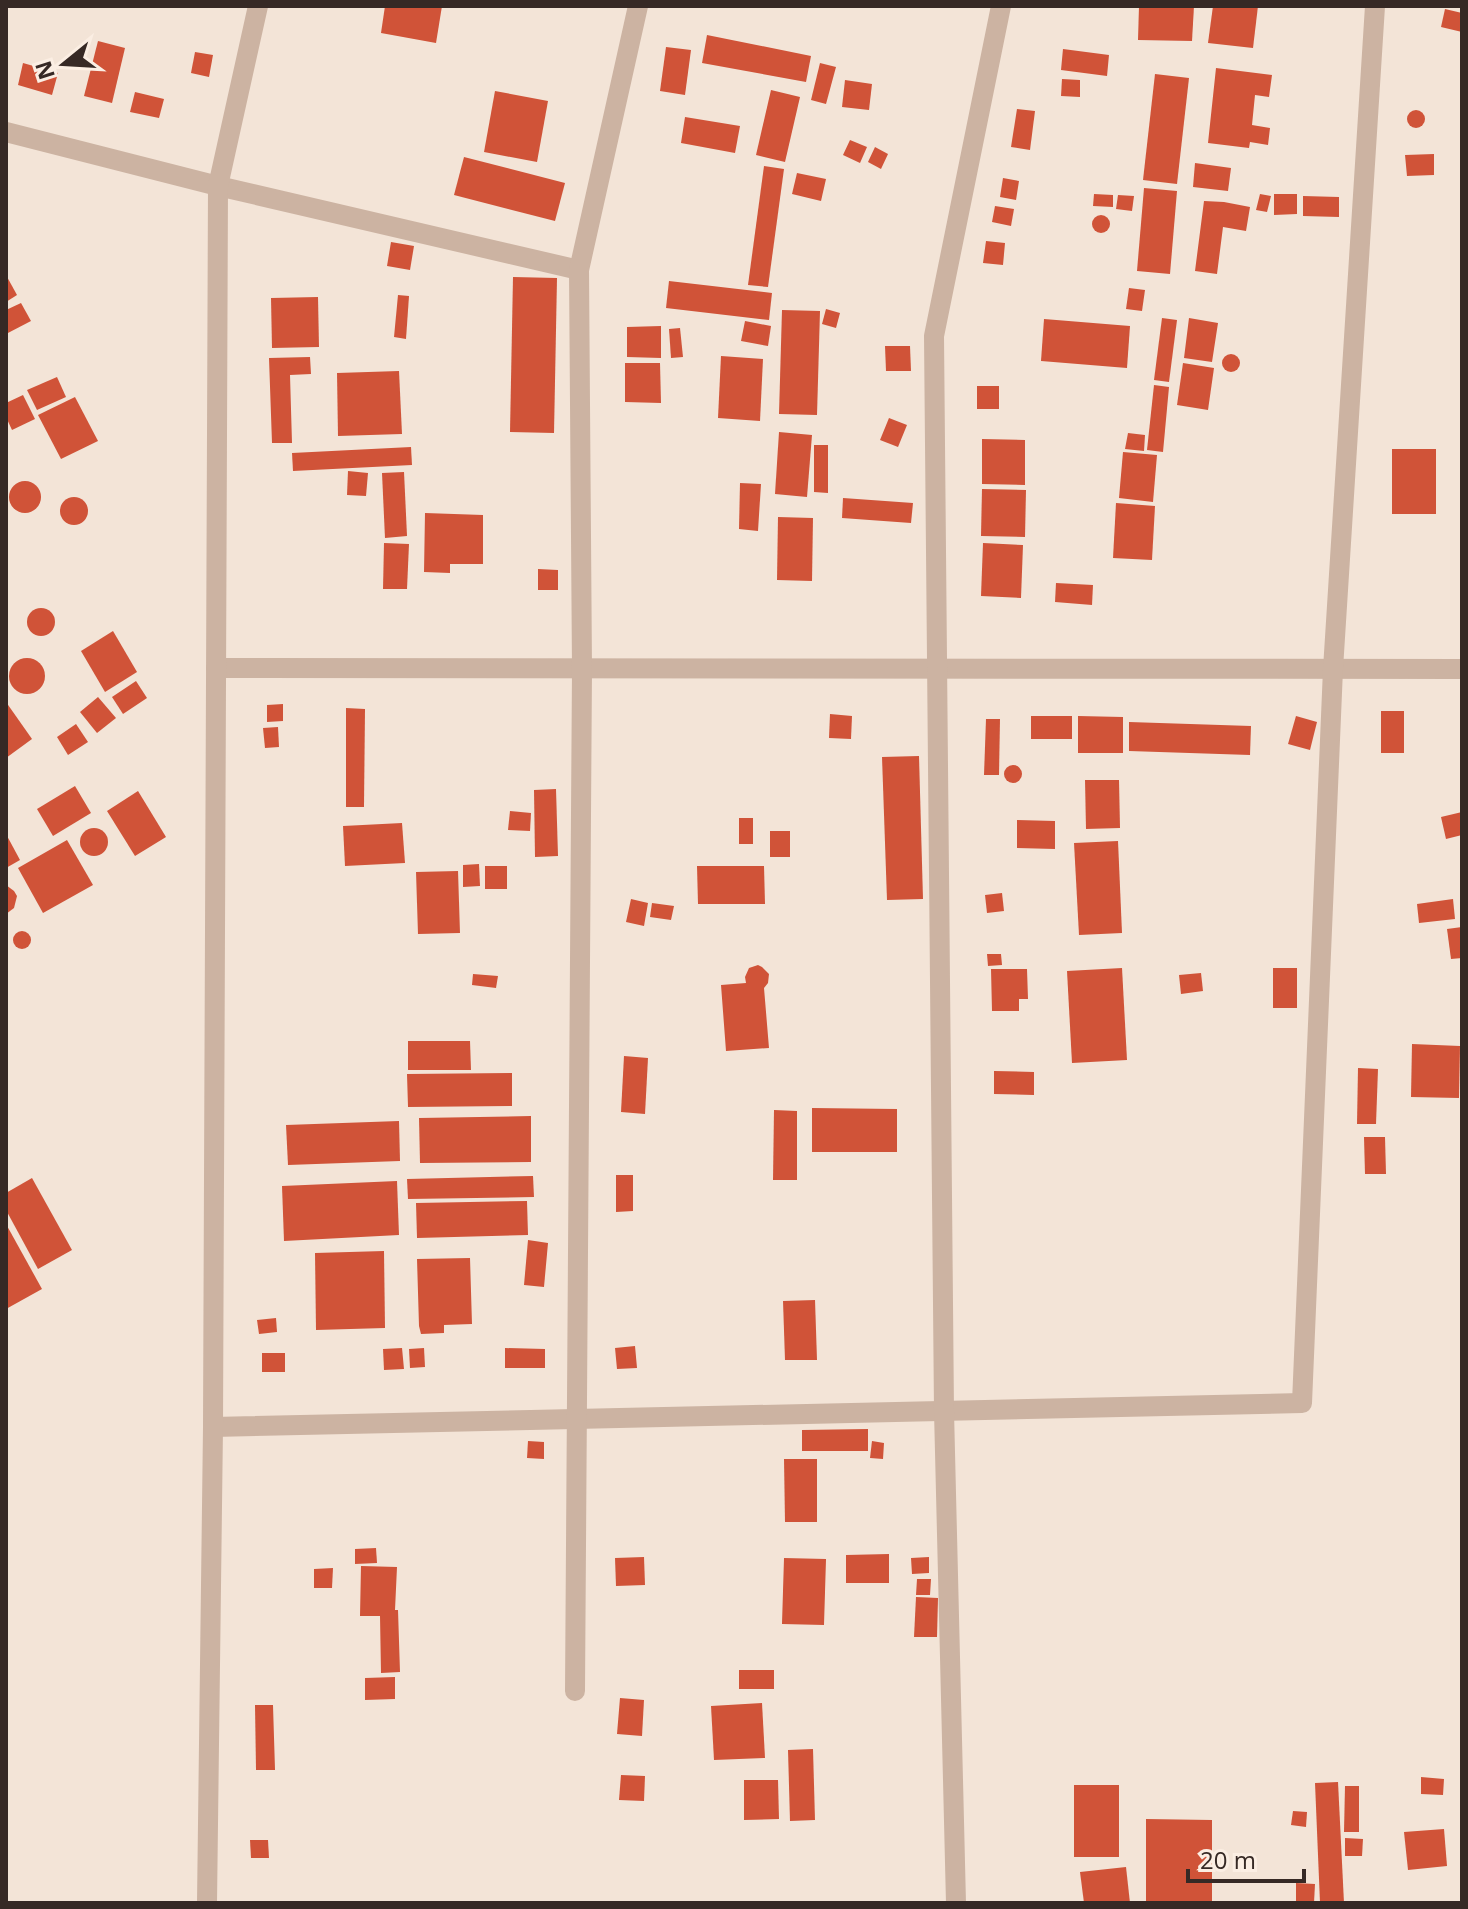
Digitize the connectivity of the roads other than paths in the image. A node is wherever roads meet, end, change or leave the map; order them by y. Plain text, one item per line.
1 (258, 6) edge
2 (638, 6) edge
3 (1001, 6) edge
4 (1375, 6) edge
5 (6, 132) edge
6 (218, 186) junction
7 (579, 270) junction
8 (216, 668) junction
9 (582, 669) junction
10 (936, 669) junction
11 (1333, 669) junction
12 (1462, 669) edge
13 (944, 1411) junction
14 (577, 1419) junction
15 (213, 1427) junction
16 (575, 1691) dead end
17 (207, 1903) edge
18 (956, 1903) edge

1 - 6 street
2 - 7 street
3 - 10 street
4 - 11 street
5 - 6 street
6 - 7 street
6 - 8 street
7 - 9 street
8 - 9 street
8 - 15 street
9 - 10 street
9 - 14 street
10 - 11 street
10 - 13 street
11 - 12 street
11 - 13 street
13 - 14 street
13 - 18 street
14 - 15 street
14 - 16 street
15 - 17 street

